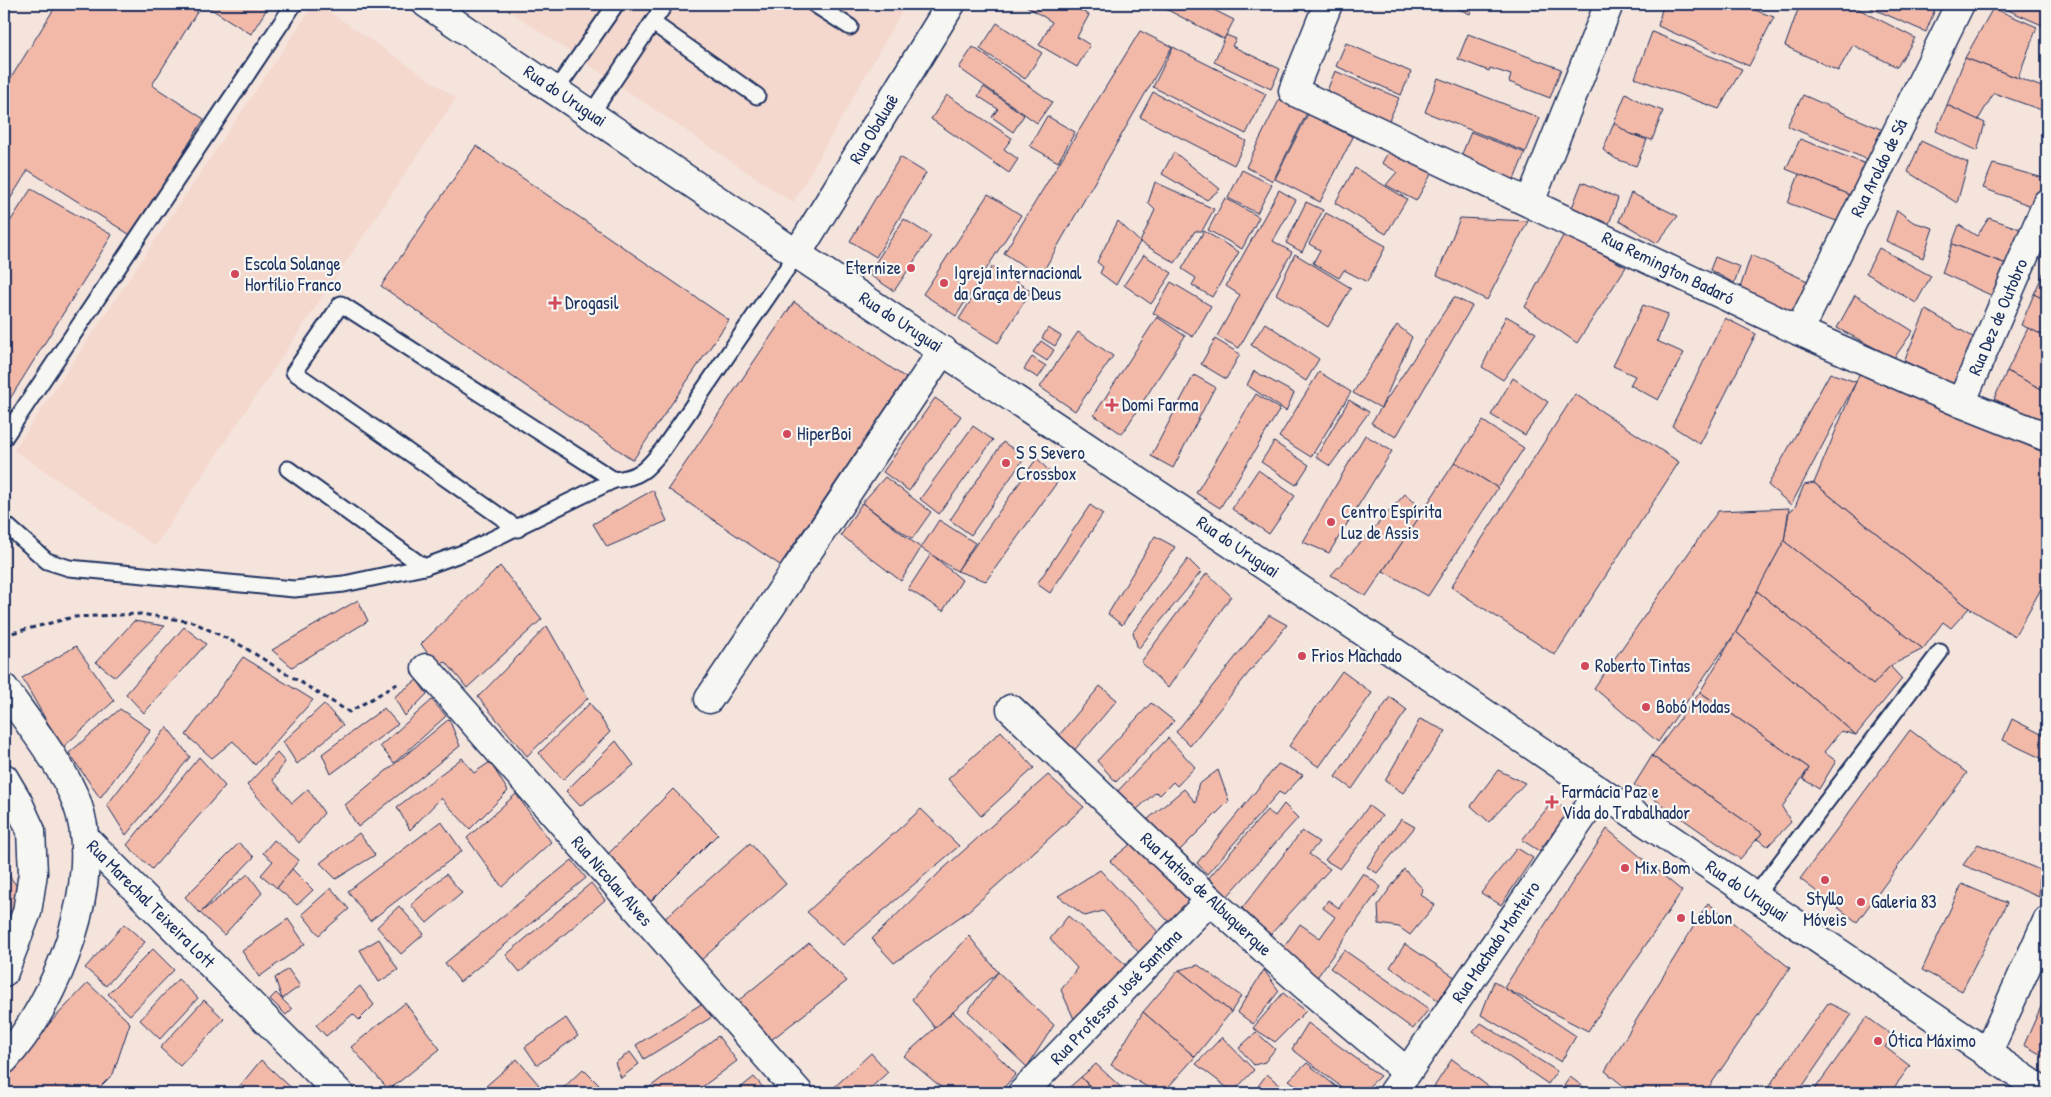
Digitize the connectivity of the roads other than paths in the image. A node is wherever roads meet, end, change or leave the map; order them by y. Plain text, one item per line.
1 (294, 4) edge
2 (427, 4) edge
3 (616, 4) edge
4 (665, 4) edge
5 (814, 4) edge
6 (950, 4) edge
7 (1328, 4) edge
8 (1609, 4) edge
9 (1960, 4) edge
10 (653, 23) junction
11 (850, 28) dead end
12 (556, 90) junction
13 (757, 96) dead end
14 (591, 114) junction
15 (1530, 202) junction
16 (2047, 204) edge
17 (797, 254) junction
18 (1799, 331) junction
19 (943, 350) junction
20 (1961, 403) junction
21 (2047, 437) edge
22 (4, 438) edge
23 (288, 469) dead end
24 (614, 480) junction
25 (4, 523) edge
26 (518, 529) junction
27 (424, 567) junction
28 (1940, 652) dead end
29 (426, 668) road end
30 (4, 688) edge
31 (709, 699) dead end
32 (1011, 708) dead end
33 (4, 778) edge
34 (1600, 791) junction
35 (85, 838) junction
36 (1755, 896) junction
37 (1210, 900) junction
38 (2047, 921) edge
39 (4, 972) edge
40 (1987, 1054) junction
41 (4, 1060) edge
42 (1400, 1083) edge
43 (339, 1093) edge
44 (798, 1093) edge
45 (1022, 1093) edge
46 (2046, 1093) edge

1 - 22 lane
2 - 12 street, Rua do Uruguai
3 - 12 lane
4 - 10 lane
5 - 11 lane
6 - 17 street, Rua Obaluaê
7 - 15 street, Rua Remington Badaró
8 - 15 street
9 - 18 street, Rua Aroldo de Sá
10 - 13 lane
10 - 14 lane
12 - 14 street, Rua do Uruguai
14 - 17 street, Rua do Uruguai
15 - 18 street, Rua Remington Badaró
16 - 20 street, Rua Dez de Outobro
17 - 19 street, Rua do Uruguai
17 - 24 lane
18 - 20 street, Rua Remington Badaró
19 - 31 street
19 - 34 street, Rua do Uruguai
20 - 21 street, Rua Remington Badaró
23 - 27 lane
24 - 26 lane
24 - 26 lane
25 - 27 lane
26 - 27 lane
28 - 36 lane
29 - 44 street, Rua Nicolau Alves
30 - 35 street, Rua Marechal Teixeira Lott
32 - 37 street, Rua Matias de Albuquerque
33 - 39 street
34 - 36 street, Rua do Uruguai
34 - 42 street, Rua Machado Monteiro
35 - 41 street
35 - 43 street, Rua Marechal Teixeira Lott
36 - 40 street, Rua do Uruguai
37 - 42 street, Rua Matias de Albuquerque
37 - 45 street, Rua Professor José Santana
38 - 40 street
40 - 46 street, Rua do Uruguai

